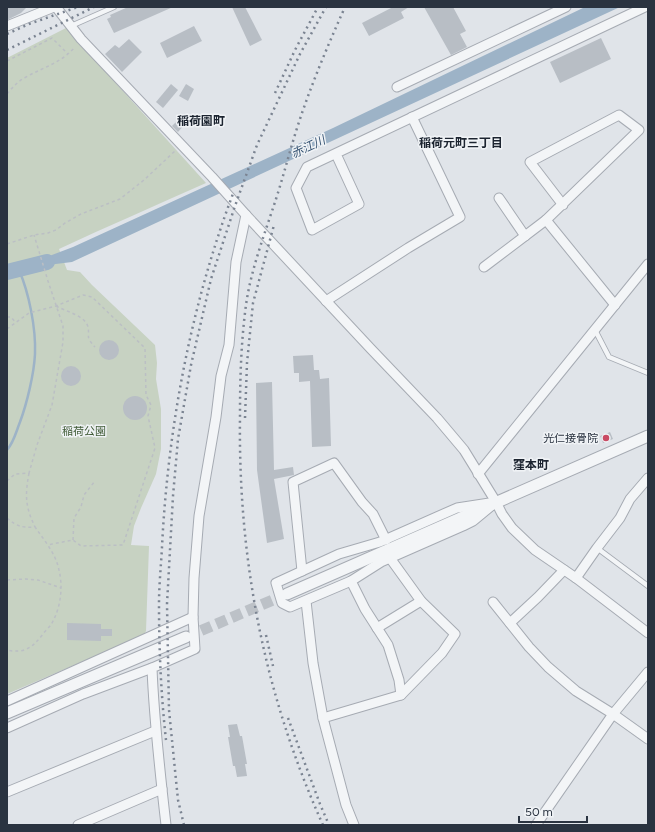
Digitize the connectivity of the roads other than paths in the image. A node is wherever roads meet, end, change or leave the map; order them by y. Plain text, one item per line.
1 (55, 7) edge
2 (114, 7) edge
3 (566, 7) edge
4 (645, 7) edge
5 (7, 26) edge
6 (71, 26) junction
7 (396, 87) dead end
8 (412, 117) junction
9 (336, 154) junction
10 (499, 198) dead end
11 (563, 205) junction
12 (246, 215) junction
13 (546, 220) junction
14 (525, 236) junction
15 (648, 264) edge
16 (484, 266) dead end
17 (326, 300) junction
18 (615, 305) junction
19 (595, 330) junction
20 (648, 373) edge
21 (648, 436) edge
22 (478, 474) junction
23 (648, 478) edge
24 (496, 502) junction
25 (386, 540) junction
26 (597, 548) junction
27 (390, 558) junction
28 (564, 570) junction
29 (302, 571) junction
30 (576, 578) junction
31 (351, 581) junction
32 (648, 586) edge
33 (287, 594) tunnel mouth
34 (306, 601) junction
35 (421, 601) junction
36 (493, 602) dead end
37 (193, 617) junction
38 (510, 623) junction
39 (377, 628) junction
40 (648, 633) edge
41 (186, 637) tunnel mouth
42 (152, 668) junction
43 (648, 672) edge
44 (401, 695) junction
45 (7, 700) edge
46 (7, 714) edge
47 (613, 714) junction
48 (323, 718) junction
49 (7, 728) edge
50 (155, 731) junction
51 (648, 740) edge
52 (162, 789) junction
53 (7, 792) edge
54 (78, 825) edge
55 (166, 825) edge
56 (354, 825) edge
57 (536, 825) edge

1 - 5 street
1 - 6 street
2 - 6 lane
3 - 7 street
4 - 8 street
6 - 12 street
8 - 9 street
8 - 17 street
9 - 9 street
10 - 14 street
11 - 11 street
11 - 13 street
12 - 17 street
12 - 37 street
13 - 14 street
13 - 18 street
14 - 16 street
15 - 18 street
17 - 22 street
18 - 19 street
19 - 20 lane
19 - 22 street
21 - 24 street
22 - 24 street
23 - 26 street
24 - 25 street
24 - 27 street
24 - 28 street
24 - 33 street
25 - 29 street
25 - 29 street
26 - 30 street
26 - 32 lane
27 - 31 street
27 - 35 street
28 - 30 street
28 - 38 street
29 - 34 street
30 - 40 street
31 - 34 street
31 - 39 street
34 - 48 street
35 - 39 street
35 - 44 street
36 - 38 street
37 - 42 street
37 - 45 street
38 - 47 street
39 - 44 street
41 - 46 street
42 - 49 street
42 - 50 street
43 - 47 street
44 - 48 street
47 - 51 street
47 - 57 street
48 - 56 street
50 - 52 street
50 - 53 street
52 - 54 street
52 - 55 street

